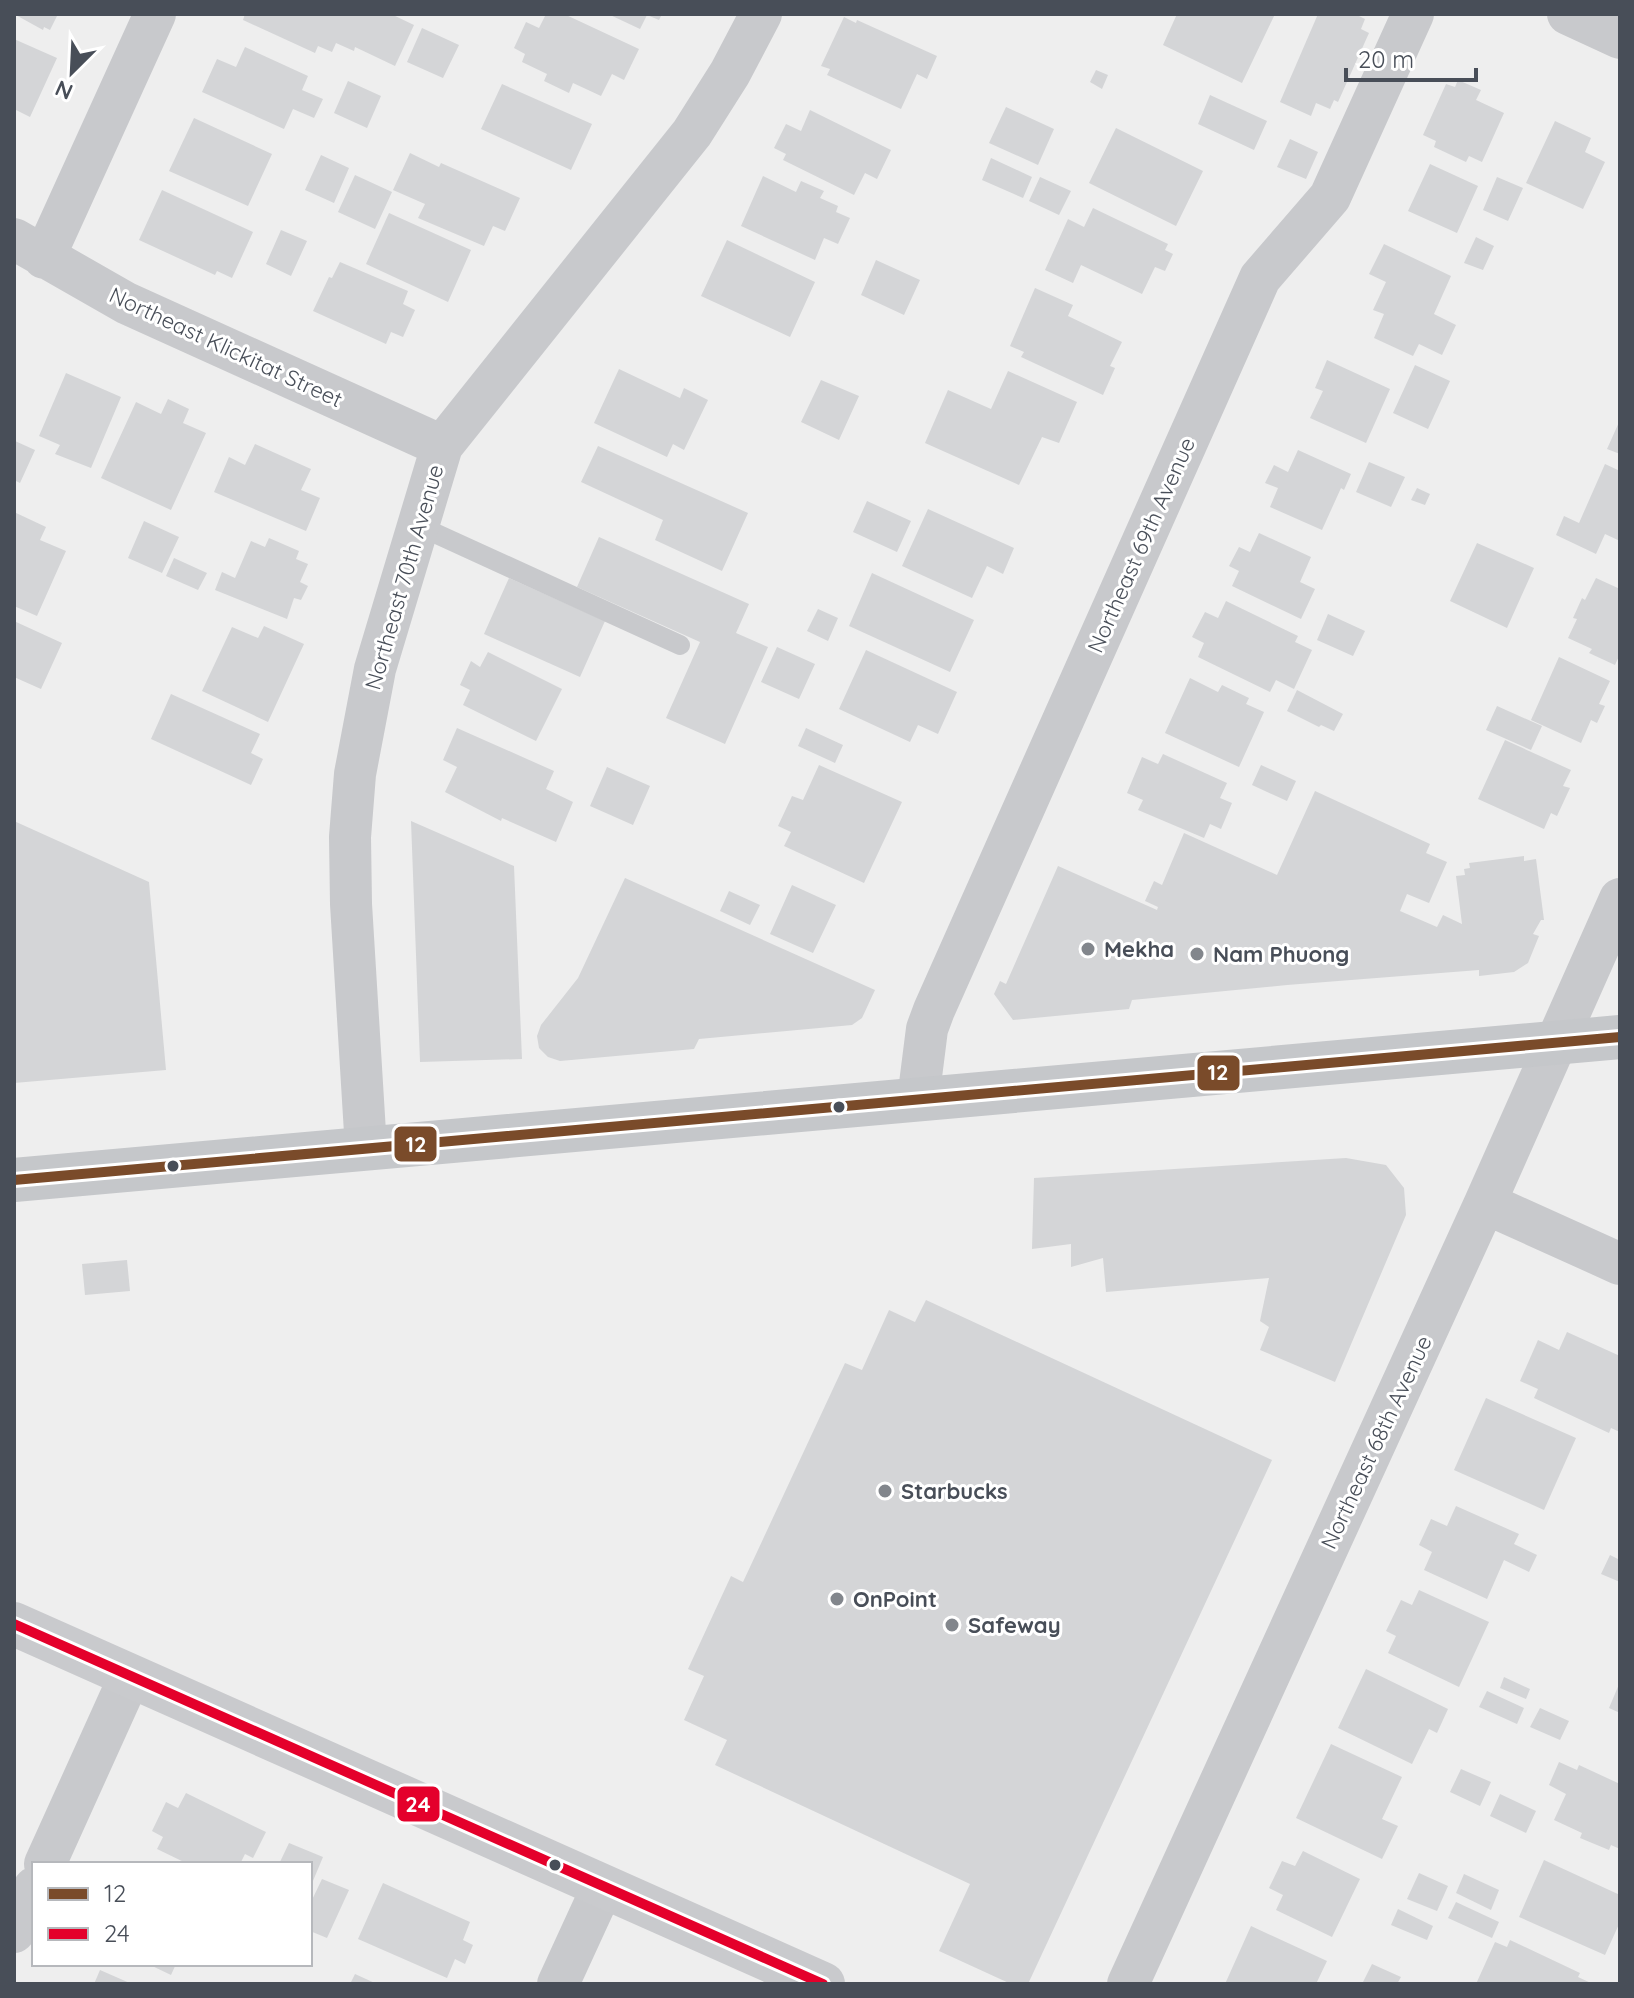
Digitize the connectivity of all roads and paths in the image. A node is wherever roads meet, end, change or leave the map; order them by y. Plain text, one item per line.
1 (155, 14) edge
2 (761, 14) edge
3 (1413, 14) edge
4 (1568, 14) edge
5 (1620, 38) edge
6 (29, 249) edge
7 (442, 446) junction
8 (417, 525) junction
9 (680, 645) dead end
10 (1620, 899) edge
11 (1620, 1037) edge
12 (1555, 1042) junction
13 (918, 1100) junction
14 (366, 1149) junction
15 (14, 1180) edge
16 (1485, 1203) junction
17 (1620, 1264) edge
18 (14, 1624) edge
19 (130, 1676) junction
20 (46, 1862) edge
21 (603, 1886) junction
22 (32, 1892) edge
23 (14, 1932) edge
24 (558, 1984) edge
25 (823, 1984) edge
26 (1128, 1984) edge

1 - 6 street
2 - 7 street, Northeast 70th Avenue
3 - 13 street, Northeast 69th Avenue
4 - 5 street
6 - 7 street, Northeast Klickitat Street
7 - 8 street, Northeast 70th Avenue
8 - 9 lane
8 - 14 street, Northeast 70th Avenue
10 - 12 street, Northeast 68th Avenue
11 - 12 main road
12 - 13 main road
12 - 16 street, Northeast 68th Avenue
13 - 14 main road
14 - 15 main road
16 - 17 street
16 - 26 street, Northeast 68th Avenue
18 - 19 main road
19 - 20 street
19 - 21 main road
21 - 24 street
21 - 25 main road
22 - 23 street

